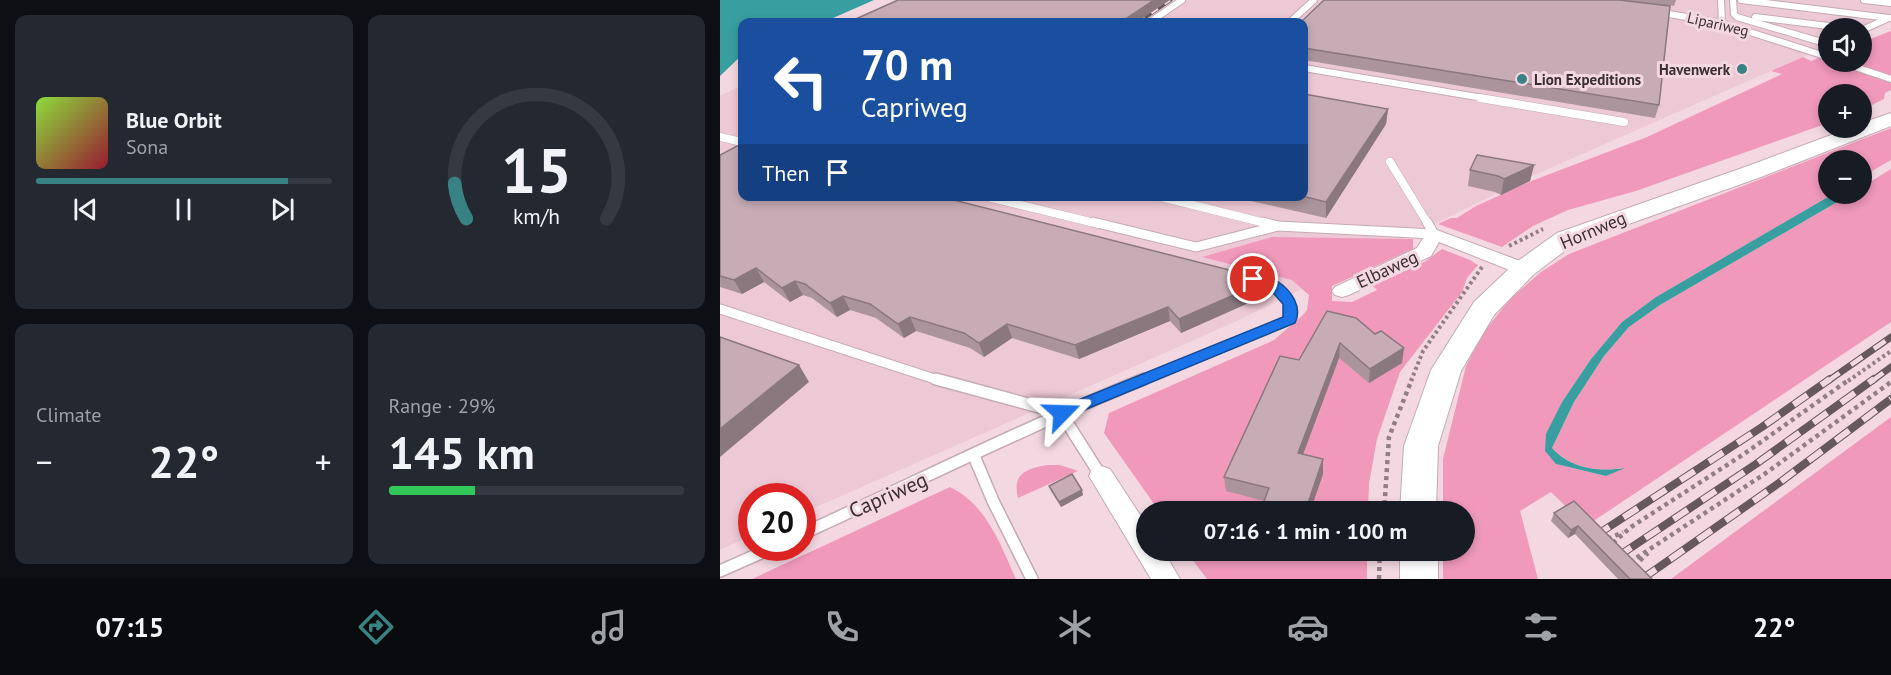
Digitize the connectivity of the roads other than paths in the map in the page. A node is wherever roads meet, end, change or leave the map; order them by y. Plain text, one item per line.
1 (1182, 0) edge
2 (1314, 0) edge
3 (1720, 0) edge
4 (1734, 0) edge
5 (1741, 0) edge
6 (1864, 0) edge
7 (1891, 3) edge
8 (1653, 11) edge
9 (1735, 15) junction
10 (1156, 18) edge
11 (1294, 18) edge
12 (1890, 18) edge
13 (1722, 23) junction
14 (1818, 25) edge
15 (1872, 26) edge
16 (1818, 41) edge
17 (1818, 54) edge
18 (1308, 69) edge
19 (1870, 72) edge
20 (1891, 79) edge
21 (1891, 119) edge
22 (1624, 122) dead end
23 (720, 137) edge
24 (738, 141) edge
25 (1390, 162) dead end
26 (1005, 201) edge
27 (1177, 201) edge
28 (1278, 226) junction
29 (1434, 234) junction
30 (1524, 269) junction
31 (1253, 279) dead end
32 (1342, 291) dead end
33 (720, 309) edge
34 (1062, 413) junction
35 (974, 456) junction
36 (1101, 476) joint
37 (1418, 501) edge
38 (816, 528) edge
39 (1136, 532) edge
40 (743, 561) edge
41 (1155, 561) edge
42 (1419, 561) edge
43 (720, 571) edge
44 (1032, 579) edge
45 (1166, 579) edge
46 (1419, 579) edge

1 - 10 lane
2 - 11 lane
3 - 13 lane
4 - 9 lane
5 - 12 lane
6 - 7 lane
8 - 13 lane, Lipariweg
9 - 14 lane
9 - 16 lane
12 - 15 lane
13 - 17 lane, Lipariweg
18 - 22 lane
19 - 20 lane
21 - 30 street, Hornweg
23 - 24 lane
25 - 29 lane
26 - 28 lane
27 - 28 lane
28 - 29 lane
29 - 30 street, Elbaweg
29 - 32 street, Elbaweg
30 - 37 street, Hornweg
31 - 34 lane, Capriweg
33 - 34 lane
34 - 35 lane, Capriweg
34 - 36 lane
35 - 38 lane, Capriweg
35 - 44 lane
36 - 39 street
40 - 43 lane
41 - 45 street
42 - 46 street

